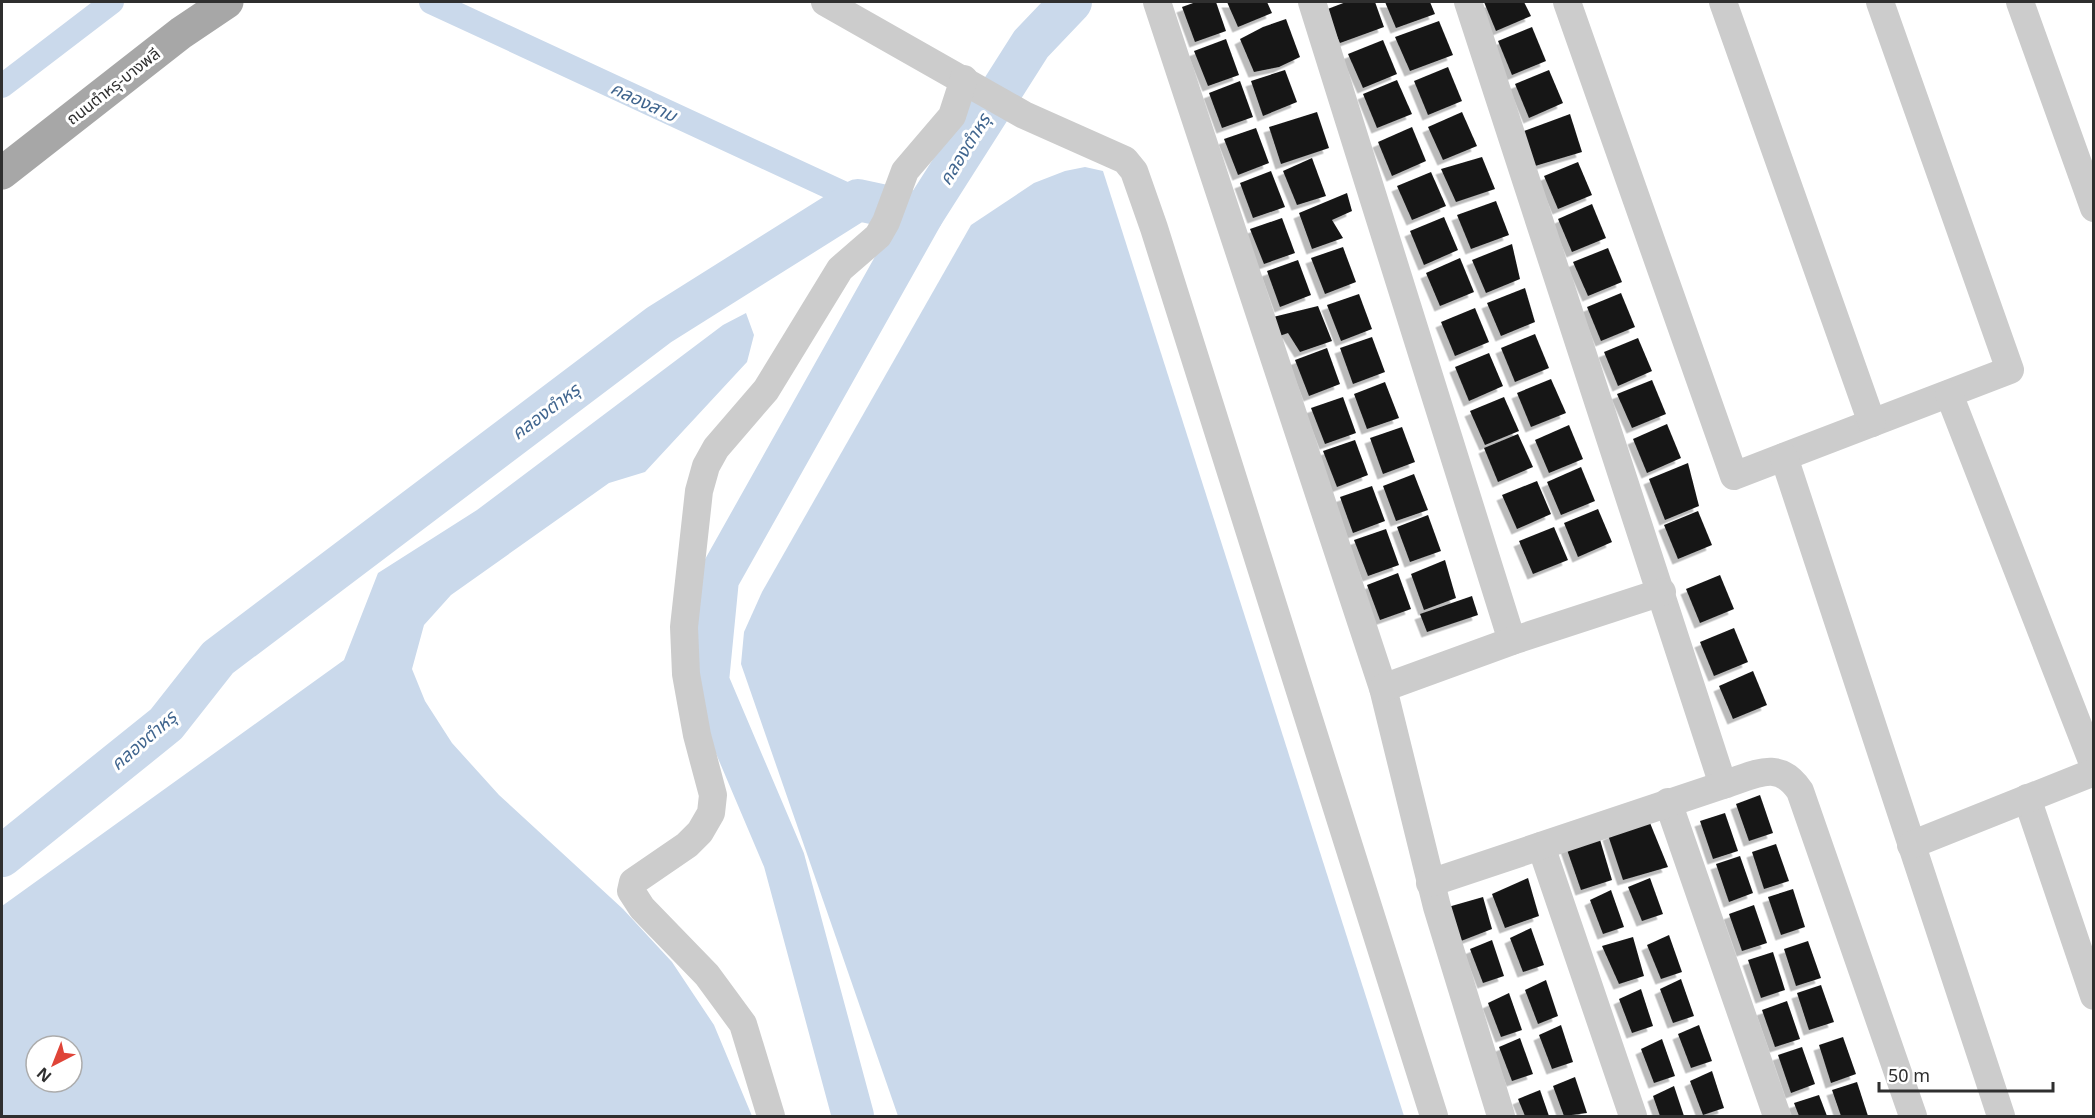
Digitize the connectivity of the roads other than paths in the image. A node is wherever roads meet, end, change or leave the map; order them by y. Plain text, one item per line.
1 (227, 2) edge
2 (825, 2) edge
3 (1157, 2) edge
4 (1312, 2) edge
5 (1468, 2) edge
6 (1567, 2) edge
7 (1723, 2) edge
8 (1880, 2) edge
9 (2020, 2) edge
10 (987, 92) junction
11 (2, 173) edge
12 (2094, 208) edge
13 (1949, 394) junction
14 (1872, 423) junction
15 (1784, 457) junction
16 (1662, 592) junction
17 (1512, 641) junction
18 (1383, 688) junction
19 (2094, 766) edge
20 (2094, 772) edge
21 (1723, 785) junction
22 (2027, 798) junction
23 (1668, 802) junction
24 (1911, 845) junction
25 (1541, 846) junction
26 (1430, 882) junction
27 (2094, 996) edge
28 (771, 1116) edge
29 (1434, 1116) edge
30 (1502, 1116) edge
31 (1633, 1116) edge
32 (1777, 1116) edge
33 (1913, 1116) edge
34 (2001, 1116) edge

1 - 11 main road, ถนนตำหรุ-บางพลี
2 - 10 street
3 - 18 street
4 - 17 street
5 - 16 street
6 - 15 street
7 - 14 street
8 - 13 street
9 - 12 street
10 - 28 street
10 - 29 street
13 - 14 street
13 - 19 street
14 - 15 street
15 - 24 street
16 - 17 street
16 - 21 street
17 - 18 street
18 - 26 street
20 - 22 street
21 - 23 street
21 - 33 street
22 - 24 street
22 - 27 street
23 - 25 street
23 - 32 street
24 - 34 street
25 - 26 street
25 - 31 street
26 - 30 street

